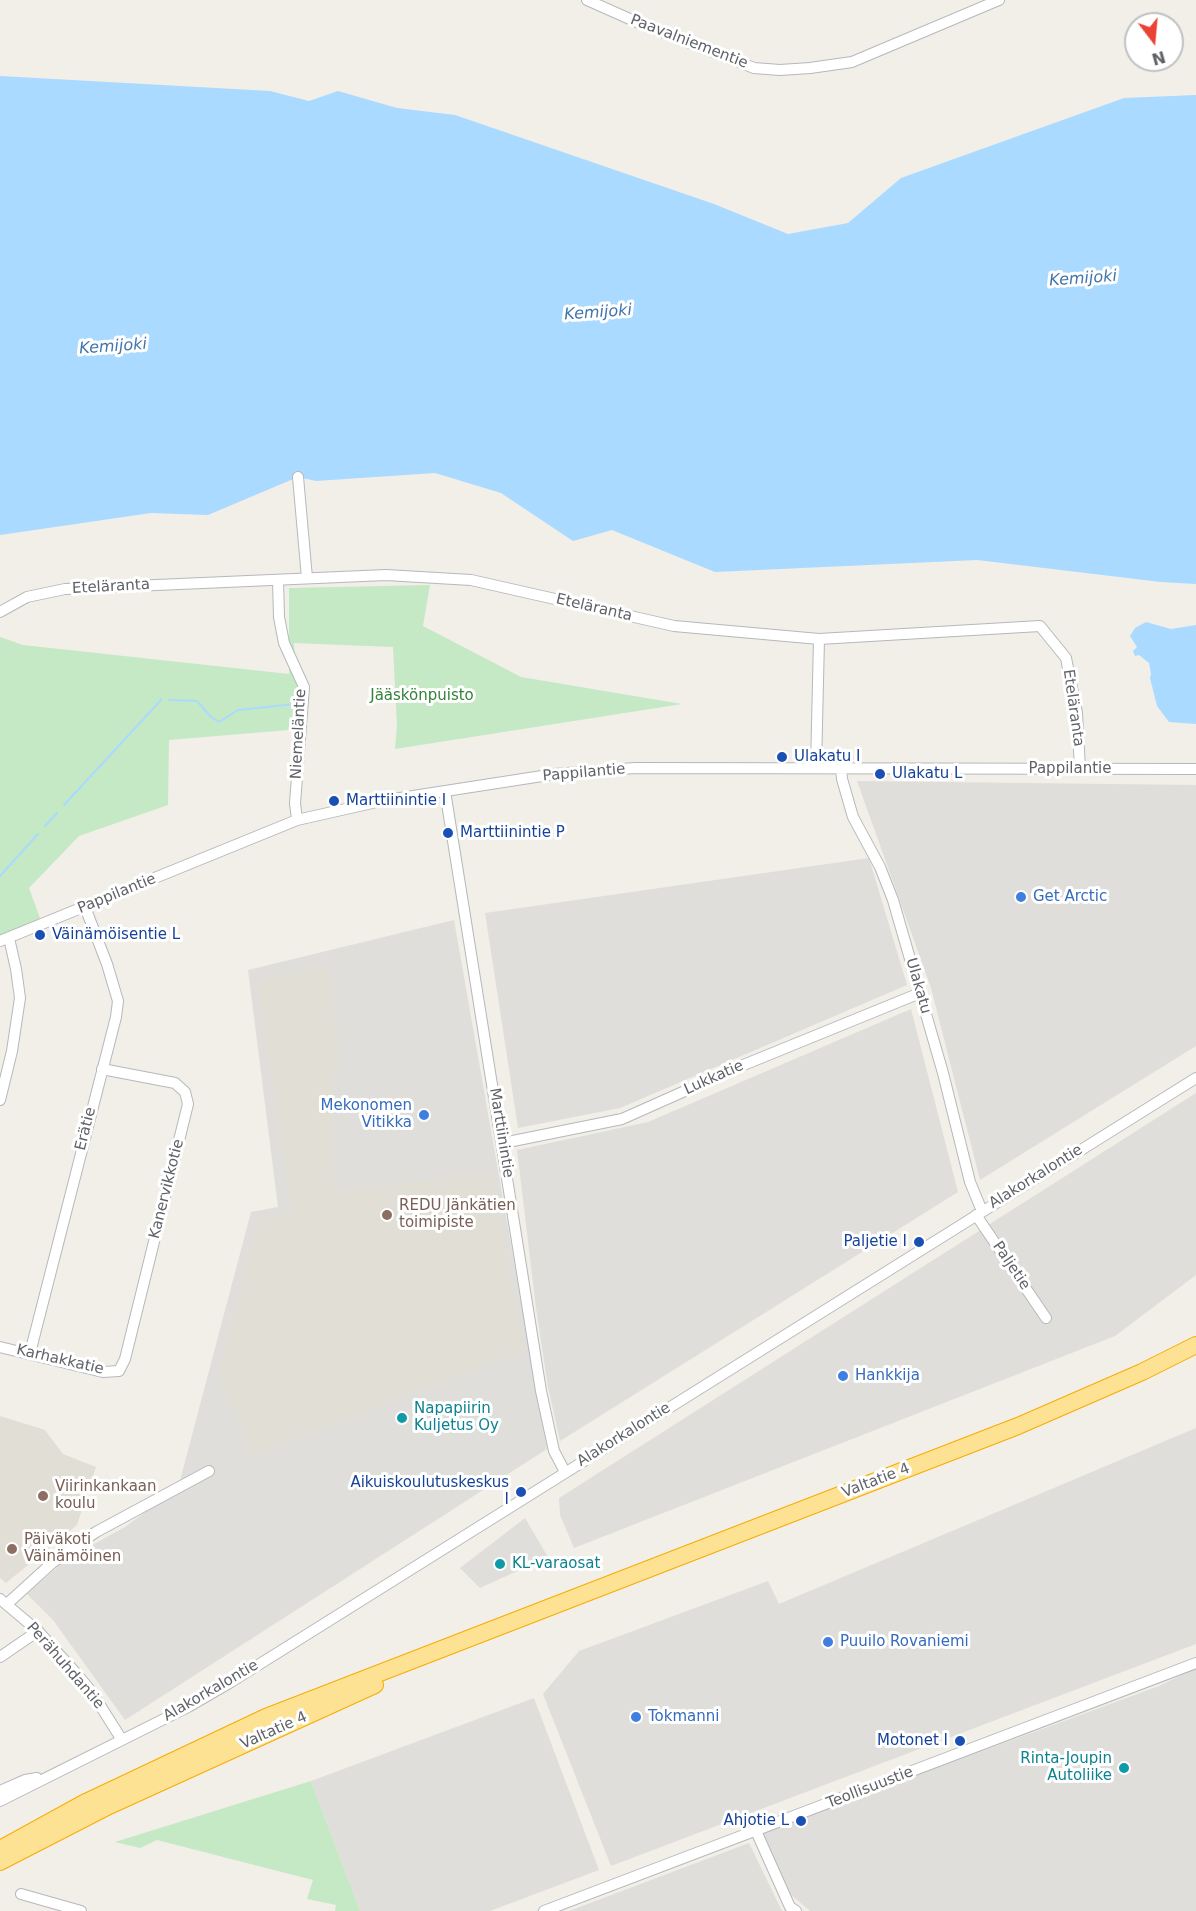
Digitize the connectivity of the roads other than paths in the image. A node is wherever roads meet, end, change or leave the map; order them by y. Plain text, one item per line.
1 (587, 0) edge
2 (999, 0) edge
3 (977, 5) edge
4 (298, 477) dead end
5 (307, 578) junction
6 (278, 580) junction
7 (0, 612) edge
8 (819, 639) junction
9 (816, 768) junction
10 (841, 768) junction
11 (1080, 769) junction
12 (1196, 769) edge
13 (445, 791) junction
14 (297, 820) junction
15 (85, 907) junction
16 (4, 940) edge
17 (920, 993) junction
18 (102, 1069) junction
19 (1196, 1078) edge
20 (0, 1100) edge
21 (503, 1143) junction
22 (979, 1213) junction
23 (1046, 1318) dead end
24 (1196, 1346) edge
25 (0, 1347) edge
26 (30, 1353) junction
27 (119, 1371) joint
28 (209, 1471) dead end
29 (565, 1472) junction
30 (3, 1601) edge
31 (551, 1606) junction
32 (38, 1630) junction
33 (0, 1657) edge
34 (1196, 1663) edge
35 (122, 1740) junction
36 (44, 1777) junction
37 (0, 1791) edge
38 (0, 1801) edge
39 (84, 1803) junction
40 (756, 1831) junction
41 (0, 1838) edge
42 (0, 1849) edge
43 (0, 1863) edge
44 (21, 1894) dead end
45 (81, 1911) edge
46 (544, 1911) edge
47 (796, 1911) edge

1 - 3 street, Paavalniementie
2 - 3 street, Paavalniementie
4 - 5 street
5 - 6 street, Eteläranta
5 - 8 street, Eteläranta
6 - 7 street, Eteläranta
6 - 14 street, Niemeläntie
8 - 9 street
8 - 11 street, Eteläranta
9 - 10 street, Pappilantie
9 - 13 street, Pappilantie
10 - 11 street, Pappilantie
10 - 17 street, Ulakatu
11 - 12 street, Pappilantie
13 - 14 street, Pappilantie
13 - 21 street, Marttiinintie
14 - 15 street, Pappilantie
15 - 16 street, Pappilantie
15 - 18 street, Erätie
16 - 20 street
17 - 21 street, Lukkatie
17 - 22 street, Ulakatu
18 - 26 street, Erätie
18 - 27 street, Kanervikkotie
19 - 22 street, Alakorkalontie
21 - 29 street, Marttiinintie
22 - 23 street, Paljetie
22 - 29 street, Alakorkalontie
24 - 31 highway, Valtatie 4
25 - 26 street, Karhakkatie
26 - 27 street, Karhakkatie
28 - 30 street
29 - 35 street, Alakorkalontie
30 - 32 street, Perähuhdantie
31 - 39 highway, Valtatie 4
31 - 43 highway, Valtatie 4
32 - 33 street
32 - 35 street, Perähuhdantie
34 - 40 street, Teollisuustie
35 - 36 street, Alakorkalontie
36 - 37 street, Alakorkalontie
36 - 38 street, Alakorkalontie
39 - 41 highway
39 - 42 highway, Valtatie 4
40 - 46 street, Teollisuustie
40 - 47 street
44 - 45 street

